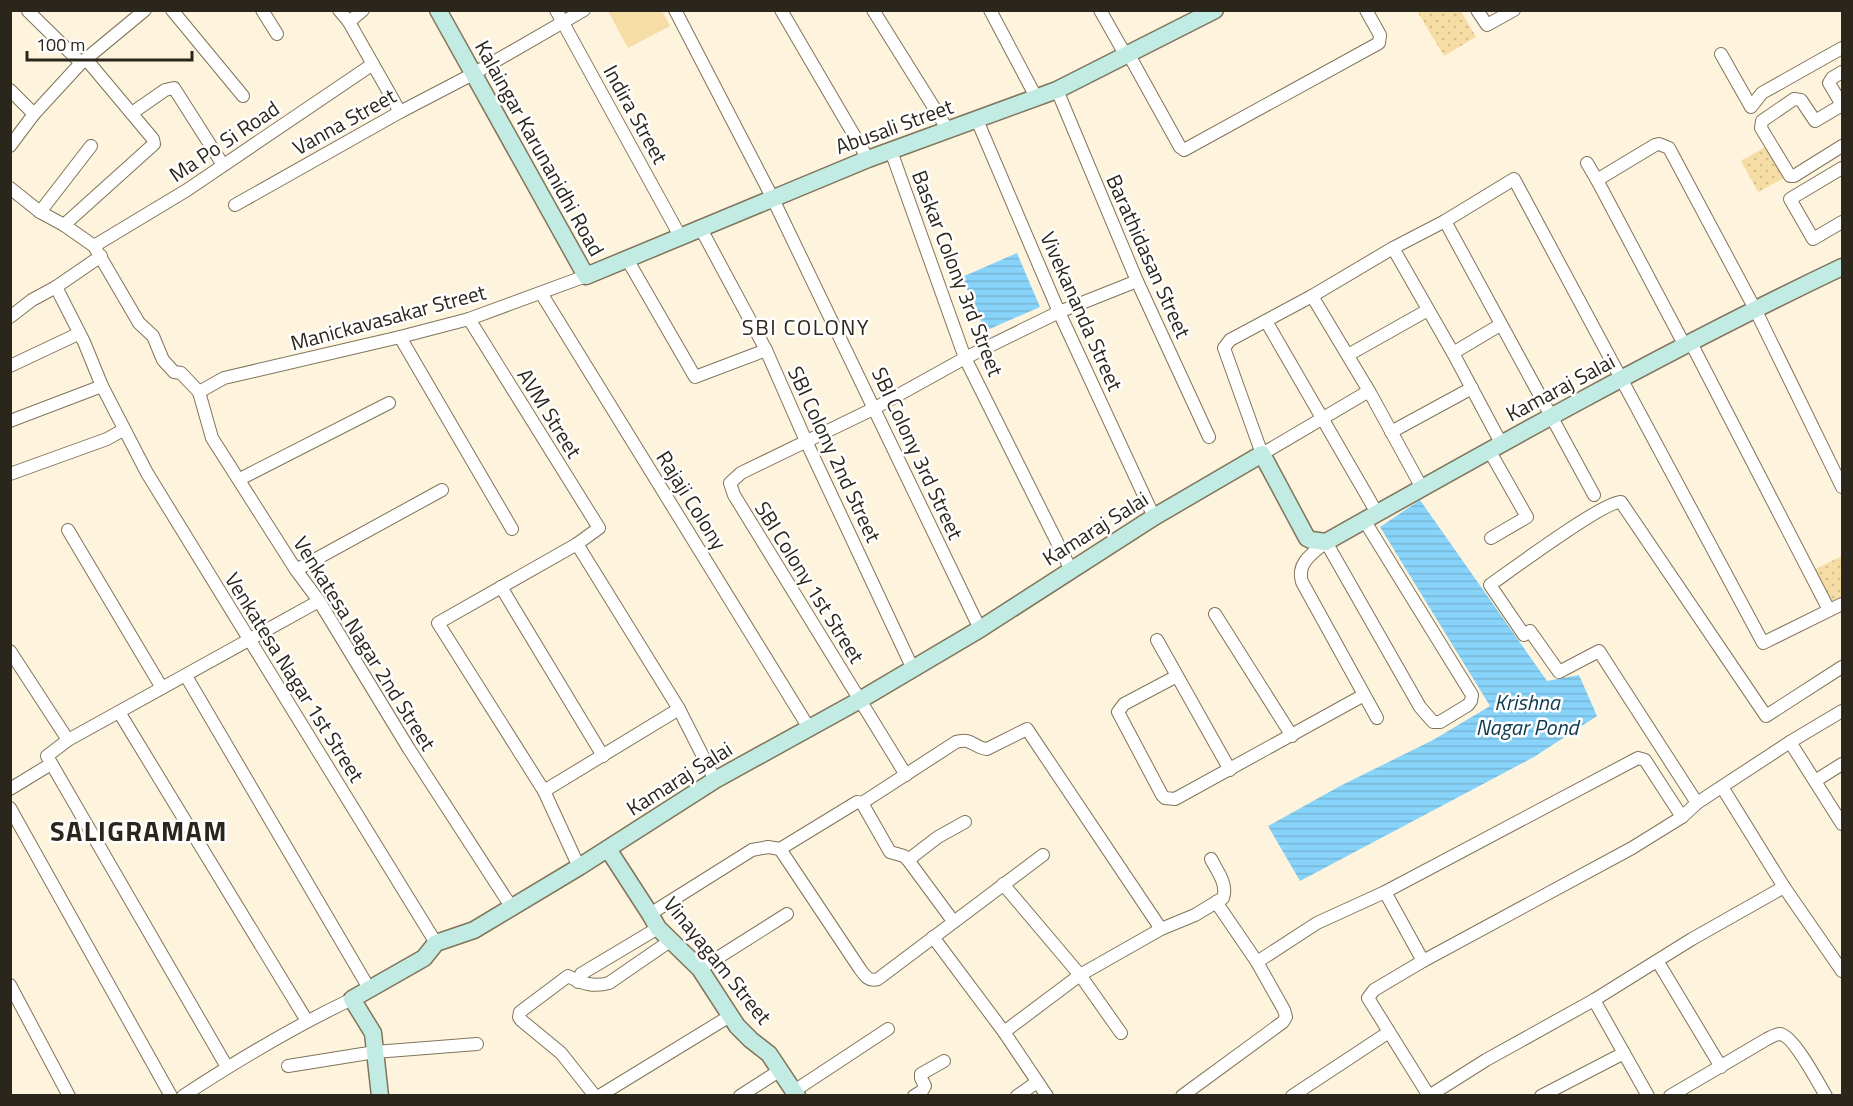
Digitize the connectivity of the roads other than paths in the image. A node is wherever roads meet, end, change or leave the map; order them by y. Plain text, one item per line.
1 (146, 10) edge
2 (172, 10) edge
3 (262, 10) edge
4 (339, 10) edge
5 (363, 10) edge
6 (438, 10) edge
7 (556, 10) edge
8 (584, 10) edge
9 (675, 10) edge
10 (781, 10) edge
11 (873, 10) edge
12 (990, 10) edge
13 (1100, 10) edge
14 (1366, 10) edge
15 (1477, 10) edge
16 (1514, 10) edge
17 (28, 11) edge
18 (1209, 12) edge
19 (349, 22) junction
20 (563, 22) junction
21 (278, 34) dead end
22 (1842, 48) edge
23 (1721, 54) dead end
24 (1127, 56) junction
25 (83, 61) junction
26 (373, 64) junction
27 (1842, 72) edge
28 (473, 74) junction
29 (10, 90) edge
30 (1057, 90) junction
31 (243, 96) dead end
32 (1036, 98) junction
33 (1842, 106) edge
34 (400, 112) junction
35 (132, 113) junction
36 (34, 114) junction
37 (977, 120) junction
38 (948, 130) junction
39 (10, 146) edge
40 (92, 146) dead end
41 (1842, 146) edge
42 (891, 151) junction
43 (868, 159) junction
44 (1587, 163) dead end
45 (223, 165) junction
46 (1842, 168) edge
47 (1597, 180) junction
48 (10, 188) edge
49 (772, 197) junction
50 (235, 205) dead end
51 (39, 212) junction
52 (1445, 221) junction
53 (1842, 222) edge
54 (64, 225) junction
55 (700, 227) junction
56 (680, 236) junction
57 (1394, 248) junction
58 (98, 251) junction
59 (627, 259) junction
60 (1842, 267) edge
61 (586, 276) junction
62 (1137, 281) junction
63 (56, 287) junction
64 (542, 293) junction
65 (1312, 296) junction
66 (1755, 309) junction
67 (1428, 310) junction
68 (1059, 312) junction
69 (10, 317) edge
70 (469, 319) junction
71 (1266, 321) junction
72 (1500, 325) junction
73 (78, 334) junction
74 (399, 338) junction
75 (1688, 344) junction
76 (766, 350) junction
77 (1453, 353) junction
78 (1348, 356) junction
79 (966, 358) junction
80 (10, 366) edge
81 (1622, 379) junction
82 (102, 386) junction
83 (1472, 388) junction
84 (1369, 391) junction
85 (199, 392) junction
86 (389, 403) dead end
87 (875, 408) junction
88 (1323, 417) junction
89 (1551, 417) junction
90 (10, 421) edge
91 (123, 430) junction
92 (1391, 432) junction
93 (1209, 437) dead end
94 (806, 441) junction
95 (1495, 446) junction
96 (1262, 454) junction
97 (10, 474) edge
98 (240, 479) junction
99 (1842, 487) edge
100 (1422, 488) junction
101 (442, 490) dead end
102 (1594, 495) dead end
103 (1154, 517) junction
104 (1370, 520) junction
105 (512, 529) dead end
106 (68, 530) dead end
107 (1491, 538) dead end
108 (577, 544) junction
109 (1328, 546) junction
110 (296, 570) junction
111 (1071, 570) junction
112 (501, 587) junction
113 (319, 601) junction
114 (1842, 604) edge
115 (1829, 610) junction
116 (1215, 614) dead end
117 (980, 629) junction
118 (249, 640) junction
119 (1157, 640) dead end
120 (10, 651) edge
121 (1842, 667) edge
122 (912, 668) junction
123 (186, 676) junction
124 (1177, 676) junction
125 (162, 688) junction
126 (1364, 695) junction
127 (860, 700) junction
128 (679, 709) junction
129 (1842, 711) edge
130 (119, 712) junction
131 (1377, 718) dead end
132 (810, 728) junction
133 (1292, 736) junction
134 (68, 740) junction
135 (1790, 742) junction
136 (603, 756) junction
137 (51, 764) junction
138 (1842, 764) edge
139 (1230, 770) junction
140 (906, 776) junction
141 (715, 780) junction
142 (1815, 781) junction
143 (1722, 787) junction
144 (10, 789) edge
145 (544, 791) junction
146 (862, 803) junction
147 (1697, 803) junction
148 (10, 808) edge
149 (1682, 817) junction
150 (965, 822) dead end
151 (1842, 824) edge
152 (608, 849) junction
153 (780, 849) junction
154 (1043, 855) dead end
155 (1211, 859) dead end
156 (908, 860) junction
157 (579, 867) junction
158 (1003, 884) junction
159 (1784, 887) junction
160 (1386, 892) junction
161 (1216, 902) junction
162 (512, 908) junction
163 (787, 914) dead end
164 (654, 921) junction
165 (953, 921) junction
166 (1161, 929) junction
167 (933, 938) junction
168 (670, 941) junction
169 (436, 944) junction
170 (1423, 961) junction
171 (1257, 962) junction
172 (1658, 962) junction
173 (700, 969) junction
174 (1842, 971) edge
175 (1080, 975) junction
176 (578, 982) junction
177 (10, 985) edge
178 (370, 990) junction
179 (352, 999) junction
180 (1594, 1000) junction
181 (730, 1016) junction
182 (307, 1021) junction
183 (888, 1029) dead end
184 (1004, 1032) junction
185 (1389, 1032) junction
186 (1121, 1033) dead end
187 (477, 1044) dead end
188 (375, 1052) junction
189 (1624, 1053) junction
190 (944, 1061) dead end
191 (288, 1066) dead end
192 (227, 1067) junction
193 (1721, 1067) junction
194 (779, 1071) junction
195 (1038, 1082) junction
196 (795, 1093) edge
197 (69, 1095) edge
198 (171, 1095) edge
199 (183, 1095) edge
200 (381, 1095) edge
201 (597, 1095) edge
202 (740, 1095) edge
203 (914, 1095) edge
204 (1017, 1095) edge
205 (1047, 1095) edge
206 (1182, 1095) edge
207 (1292, 1095) edge
208 (1429, 1095) edge
209 (1541, 1095) edge
210 (1648, 1095) edge
211 (1670, 1095) edge
212 (1826, 1095) edge

1 - 25 street
2 - 31 street
3 - 21 street
4 - 19 street
5 - 19 street
6 - 28 street, Kalaingar Karunanidhi Road
7 - 20 street, Indira Street
8 - 20 street, Vanna Street
9 - 49 street, SBI Colony 3rd Street
10 - 43 street
11 - 38 street
12 - 32 street
13 - 24 street
14 - 24 street
15 - 16 street
17 - 25 street
18 - 24 street, Abusali Street
19 - 26 street
20 - 28 street, Vanna Street
20 - 56 street, Indira Street
22 - 23 street
24 - 30 street, Abusali Street
25 - 35 street
25 - 36 street
26 - 34 street
26 - 45 street, Ma Po Si Road
27 - 33 street
28 - 34 street, Vanna Street
28 - 61 street, Kalaingar Karunanidhi Road
29 - 36 street
30 - 32 street, Abusali Street
30 - 62 street, Barathidasan Street
32 - 37 street, Abusali Street
33 - 41 street
34 - 50 street, Vanna Street
35 - 45 street
35 - 54 street
36 - 39 street
37 - 38 street, Abusali Street
37 - 68 street, Vivekananda Street
38 - 42 street, Abusali Street
40 - 51 street
42 - 43 street, Abusali Street
42 - 79 street, Baskar Colony 3rd Street
43 - 49 street, Abusali Street
44 - 47 street
45 - 58 street, Ma Po Si Road
46 - 53 street
47 - 66 street
47 - 75 street
48 - 51 street
49 - 55 street, Abusali Street
49 - 87 street, SBI Colony 3rd Street
51 - 54 street
52 - 57 street
52 - 72 street
52 - 81 street
54 - 58 street
55 - 56 street, Abusali Street
55 - 76 street, SBI Colony 2nd Street
56 - 59 street, Abusali Street
57 - 65 street
57 - 67 street
58 - 63 street, Ma Po Si Road
58 - 85 street
59 - 61 street, Abusali Street
59 - 76 street
60 - 66 street, Kamaraj Salai
61 - 64 street, Manickavasakar Street
62 - 68 street
62 - 93 street, Barathidasan Street
63 - 69 street, Ma Po Si Road
63 - 73 street, Venkatesa Nagar 1st Street
64 - 70 street, Manickavasakar Street
64 - 132 street, Rajaji Colony
65 - 71 street
65 - 78 street
66 - 75 street, Kamaraj Salai
66 - 99 street
67 - 77 street
67 - 78 street
68 - 79 street
68 - 103 street, Vivekananda Street
70 - 74 street, Manickavasakar Street
70 - 108 street, AVM Street
71 - 88 street
71 - 96 street
72 - 77 street
72 - 89 street
73 - 80 street
73 - 82 street, Venkatesa Nagar 1st Street
74 - 85 street, Manickavasakar Street
74 - 105 street
75 - 81 street, Kamaraj Salai
75 - 115 street
76 - 94 street, SBI Colony 2nd Street
77 - 83 street
78 - 84 street
79 - 87 street
79 - 111 street, Baskar Colony 3rd Street
81 - 89 street, Kamaraj Salai
81 - 115 street
82 - 90 street
82 - 91 street, Venkatesa Nagar 1st Street
83 - 92 street
83 - 95 street
84 - 88 street
84 - 92 street
85 - 98 street, Venkatesa Nagar 2nd Street
86 - 98 street
87 - 94 street
87 - 117 street, SBI Colony 3rd Street
88 - 96 street
88 - 104 street
89 - 95 street, Kamaraj Salai
89 - 102 street
91 - 97 street
91 - 118 street, Venkatesa Nagar 1st Street
92 - 100 street
94 - 122 street, SBI Colony 2nd Street
94 - 127 street, SBI Colony 1st Street
95 - 100 street, Kamaraj Salai
95 - 107 street
96 - 103 street, Kamaraj Salai
96 - 109 street
98 - 110 street, Venkatesa Nagar 2nd Street
100 - 104 street, Kamaraj Salai
101 - 110 street
103 - 111 street, Kamaraj Salai
104 - 109 street, Kamaraj Salai
104 - 109 street
106 - 125 street
108 - 112 street
108 - 128 street
109 - 126 street
110 - 113 street, Venkatesa Nagar 2nd Street
111 - 117 street, Kamaraj Salai
112 - 136 street
112 - 145 street
113 - 118 street
113 - 162 street, Venkatesa Nagar 2nd Street
114 - 115 street
116 - 133 street
117 - 122 street, Kamaraj Salai
118 - 123 street
118 - 169 street, Venkatesa Nagar 1st Street
119 - 124 street
120 - 134 street
121 - 147 street
122 - 127 street, Kamaraj Salai
123 - 125 street
123 - 178 street
124 - 139 street
124 - 139 street
125 - 130 street
126 - 131 street
126 - 133 street
127 - 132 street, Kamaraj Salai
127 - 140 street, SBI Colony 1st Street
128 - 136 street
128 - 141 street
129 - 135 street
130 - 134 street
130 - 182 street
132 - 141 street, Kamaraj Salai
133 - 139 street
134 - 137 street
135 - 142 street
135 - 143 street
136 - 145 street
137 - 144 street
137 - 192 street
138 - 142 street
140 - 146 street
140 - 166 street
141 - 152 street, Kamaraj Salai
142 - 151 street
143 - 147 street
143 - 159 street
145 - 157 street
146 - 153 street
146 - 156 street
147 - 149 street
148 - 198 street
149 - 160 street
149 - 170 street
150 - 156 street
152 - 157 street, Kamaraj Salai
152 - 164 street, Vinayagam Street
153 - 164 street
153 - 167 street
154 - 158 street
155 - 161 street
156 - 165 street
157 - 162 street, Kamaraj Salai
158 - 165 street
158 - 175 street
159 - 172 street
159 - 174 street
160 - 170 street
160 - 171 street
161 - 166 street
161 - 171 street
162 - 169 street, Kamaraj Salai
163 - 173 street
164 - 168 street, Vinayagam Street
164 - 176 street
165 - 167 street
166 - 175 street
167 - 184 street
168 - 173 street, Vinayagam Street
168 - 176 street
169 - 178 street, Kamaraj Salai
170 - 185 street
171 - 206 street
172 - 180 street
172 - 193 street
173 - 181 street, Vinayagam Street
175 - 184 street
175 - 186 street
176 - 201 street
177 - 197 street
178 - 179 street, Kamaraj Salai
179 - 182 street
179 - 188 street
180 - 189 street
180 - 208 street
181 - 194 street, Vinayagam Street
181 - 201 street
182 - 192 street
183 - 196 street
184 - 195 street
185 - 207 street
185 - 208 street
187 - 188 street
188 - 191 street
188 - 200 street
189 - 209 street
189 - 210 street
190 - 203 street
192 - 199 street
193 - 211 street
193 - 212 street
194 - 196 street, Vinayagam Street
194 - 202 street
195 - 204 street
195 - 205 street

